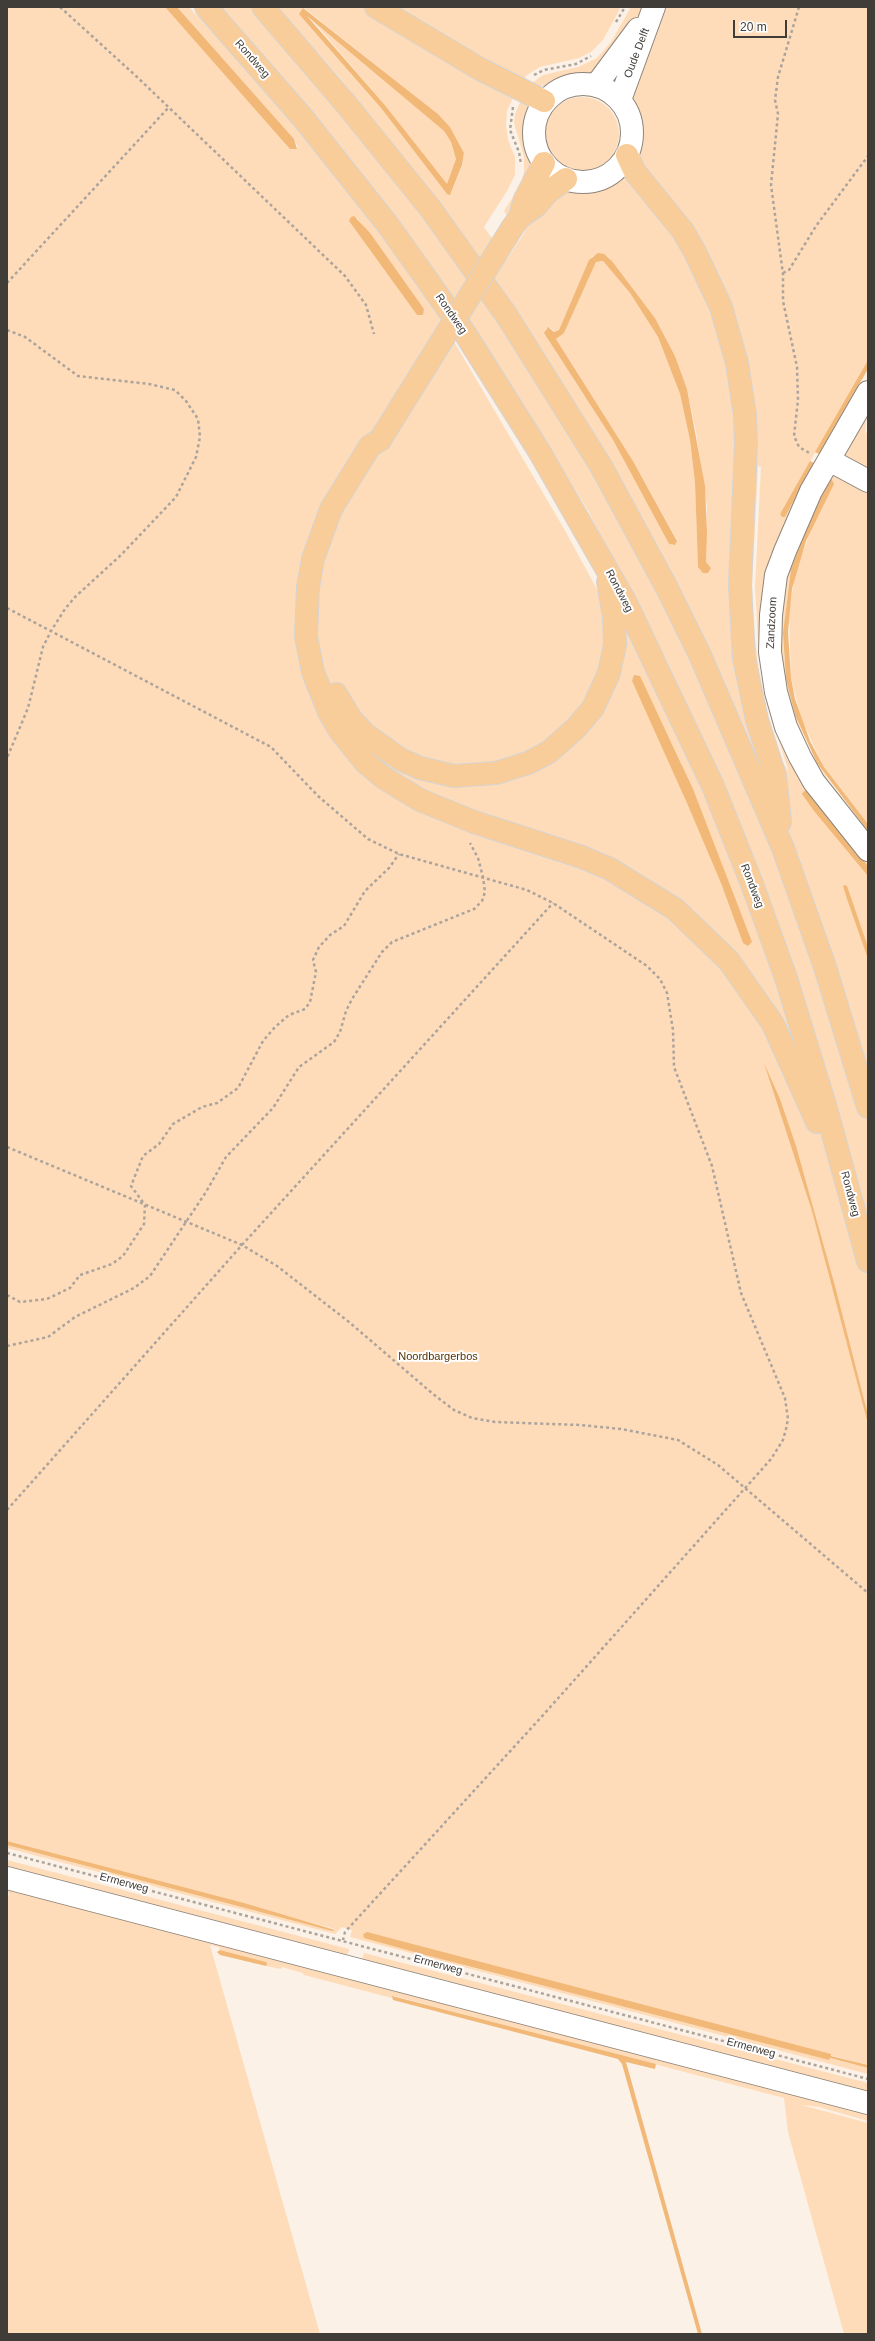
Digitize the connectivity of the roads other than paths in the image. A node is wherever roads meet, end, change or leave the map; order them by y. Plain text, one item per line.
1 (206, 7) edge
2 (263, 7) edge
3 (376, 7) edge
4 (654, 7) edge
5 (597, 84) junction
6 (620, 100) junction
7 (544, 101) junction
8 (627, 155) junction
9 (544, 163) junction
10 (566, 179) junction
11 (516, 222) junction
12 (868, 392) edge
13 (375, 447) junction
14 (828, 462) junction
15 (868, 481) edge
16 (604, 562) junction
17 (783, 848) junction
18 (868, 850) edge
19 (868, 1107) edge
20 (853, 1203) junction
21 (868, 1261) edge
22 (7, 1878) edge
23 (868, 2103) edge

1 - 16 main road, Rondweg
2 - 17 main road
3 - 7 main road
4 - 5 street, Oude Delft
4 - 6 street, Oude Delft
5 - 6 street
5 - 7 street
6 - 8 street
7 - 9 street
8 - 10 street
8 - 17 main road
9 - 10 street
9 - 11 main road
10 - 11 main road
11 - 13 main road, bridge
12 - 14 street, Zandzoom
13 - 16 main road
13 - 20 main road
14 - 15 street
14 - 18 street, Zandzoom
16 - 20 main road, Rondweg
17 - 19 main road
20 - 21 main road, Rondweg
22 - 23 street

